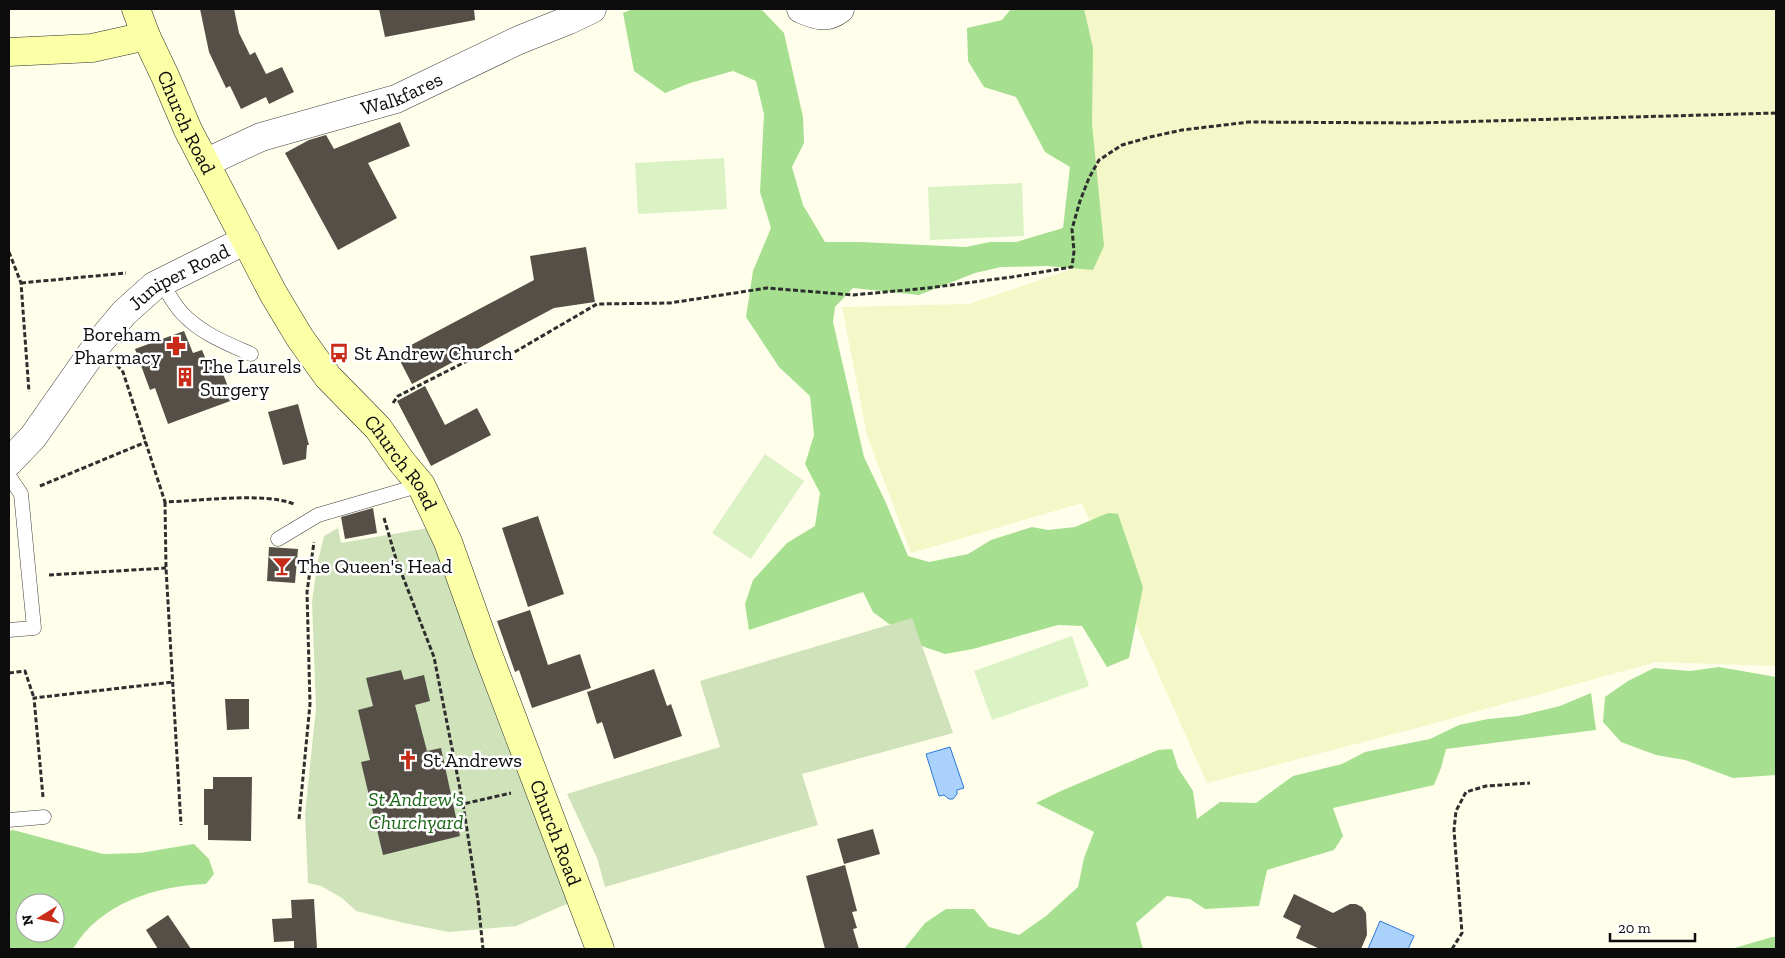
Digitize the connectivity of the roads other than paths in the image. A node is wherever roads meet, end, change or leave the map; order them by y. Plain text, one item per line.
1 (136, 9) edge
2 (592, 9) edge
3 (801, 9) edge
4 (840, 9) edge
5 (146, 36) junction
6 (9, 52) edge
7 (205, 163) junction
8 (246, 240) junction
9 (161, 282) junction
10 (251, 354) dead end
11 (9, 462) edge
12 (9, 476) edge
13 (422, 485) junction
14 (278, 539) dead end
15 (9, 630) edge
16 (44, 816) road end
17 (9, 820) edge
18 (600, 949) edge

1 - 5 street, Church Road
2 - 7 street, Walkfares
3 - 4 street
5 - 6 street
5 - 7 street, Church Road
7 - 8 street, Church Road
8 - 9 street, Juniper Road
8 - 13 street, Church Road
9 - 10 lane
9 - 11 street, Juniper Road
12 - 15 lane
13 - 14 lane
13 - 18 street, Church Road
16 - 17 lane

